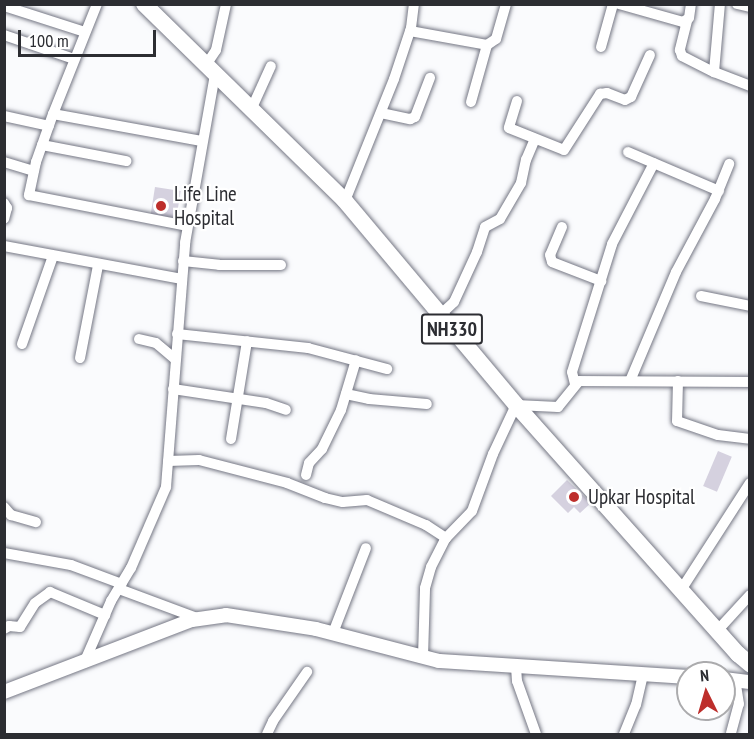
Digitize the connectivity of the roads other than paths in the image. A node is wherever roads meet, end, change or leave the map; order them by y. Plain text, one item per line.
1 (97, 4) edge
2 (144, 4) edge
3 (226, 4) edge
4 (414, 4) edge
5 (506, 4) edge
6 (612, 4) edge
7 (619, 4) edge
8 (691, 4) edge
9 (720, 4) edge
10 (740, 5) edge
11 (4, 6) edge
12 (750, 7) edge
13 (640, 8) edge
14 (687, 21) junction
15 (410, 31) junction
16 (85, 32) junction
17 (4, 34) edge
18 (487, 45) junction
19 (601, 47) dead end
20 (650, 55) dead end
21 (74, 59) junction
22 (271, 66) dead end
23 (211, 69) junction
24 (714, 72) junction
25 (430, 78) dead end
26 (750, 86) edge
27 (517, 101) dead end
28 (471, 102) dead end
29 (251, 110) junction
30 (381, 113) junction
31 (53, 114) junction
32 (4, 116) edge
33 (49, 126) junction
34 (535, 139) junction
35 (202, 141) junction
36 (42, 145) junction
37 (628, 152) dead end
38 (126, 160) dead end
39 (4, 162) edge
40 (654, 163) junction
41 (729, 164) dead end
42 (34, 171) junction
43 (719, 191) junction
44 (345, 201) junction
45 (4, 203) edge
46 (4, 219) edge
47 (187, 226) junction
48 (562, 227) dead end
49 (4, 246) edge
50 (53, 256) junction
51 (183, 261) junction
52 (98, 265) junction
53 (281, 265) dead end
54 (182, 279) junction
55 (601, 282) junction
56 (701, 296) dead end
57 (750, 306) edge
58 (440, 315) junction
59 (177, 333) junction
60 (139, 339) dead end
61 (247, 341) junction
62 (21, 344) dead end
63 (80, 358) dead end
64 (175, 359) junction
65 (356, 360) junction
66 (387, 369) dead end
67 (630, 381) junction
68 (678, 381) junction
69 (750, 382) edge
70 (575, 384) junction
71 (173, 389) junction
72 (346, 394) junction
73 (238, 400) junction
74 (427, 404) dead end
75 (516, 405) junction
76 (286, 410) dead end
77 (231, 439) dead end
78 (750, 439) edge
79 (168, 461) junction
80 (306, 475) dead end
81 (750, 483) edge
82 (4, 507) edge
83 (36, 522) dead end
84 (446, 538) junction
85 (366, 548) dead end
86 (4, 553) edge
87 (117, 584) junction
88 (681, 590) junction
89 (750, 595) edge
90 (98, 612) junction
91 (197, 618) junction
92 (4, 628) edge
93 (717, 631) junction
94 (333, 633) junction
95 (423, 657) junction
96 (81, 664) junction
97 (750, 664) edge
98 (516, 667) junction
99 (307, 672) dead end
100 (643, 674) junction
101 (676, 676) edge
102 (4, 692) edge
103 (267, 735) edge
104 (536, 735) edge
105 (624, 735) edge

1 - 16 street
2 - 23 highway, NH330
3 - 23 street
4 - 15 street
5 - 18 street
6 - 19 street
7 - 13 street
8 - 14 street
9 - 24 street
10 - 12 street
11 - 16 street
13 - 14 street
14 - 24 street
15 - 18 street
15 - 30 street
16 - 21 street
17 - 21 street
18 - 28 street
20 - 34 street
21 - 31 street
22 - 29 street
23 - 29 highway, NH330
23 - 35 street
24 - 26 street
25 - 30 street
27 - 34 street
29 - 44 highway, NH330
30 - 44 street
31 - 33 street
31 - 35 street
32 - 33 street
33 - 36 street
34 - 58 street
35 - 47 street
36 - 38 street
36 - 42 street
37 - 40 street
39 - 42 street
40 - 43 street
40 - 55 street
41 - 43 street
42 - 47 street
43 - 67 street
44 - 58 highway, NH330
45 - 46 street
47 - 51 street
48 - 55 street
49 - 50 street
50 - 52 street
50 - 62 street
51 - 53 street
51 - 54 street
52 - 54 street
52 - 63 street
54 - 59 street
55 - 70 street
56 - 57 street
58 - 75 highway, NH330
59 - 61 street
59 - 64 street
60 - 64 street
61 - 65 street
61 - 73 street
64 - 71 street
65 - 66 street
65 - 72 street
67 - 68 street
67 - 70 street
68 - 69 street
68 - 78 street
70 - 75 street
71 - 73 street
71 - 79 street
72 - 74 street
72 - 80 street
73 - 76 street
73 - 77 street
75 - 84 street
75 - 88 highway, NH330
79 - 84 street
79 - 87 street
81 - 88 street
82 - 83 street
84 - 95 street
85 - 94 street
86 - 87 street
87 - 90 street
87 - 91 street
88 - 93 highway, NH330
89 - 93 street
90 - 92 street
90 - 96 street
91 - 94 main road
91 - 96 main road
93 - 97 highway, NH330
94 - 95 main road
95 - 98 main road
96 - 102 main road
98 - 100 main road
98 - 104 street
99 - 103 street
100 - 101 main road
100 - 105 street

